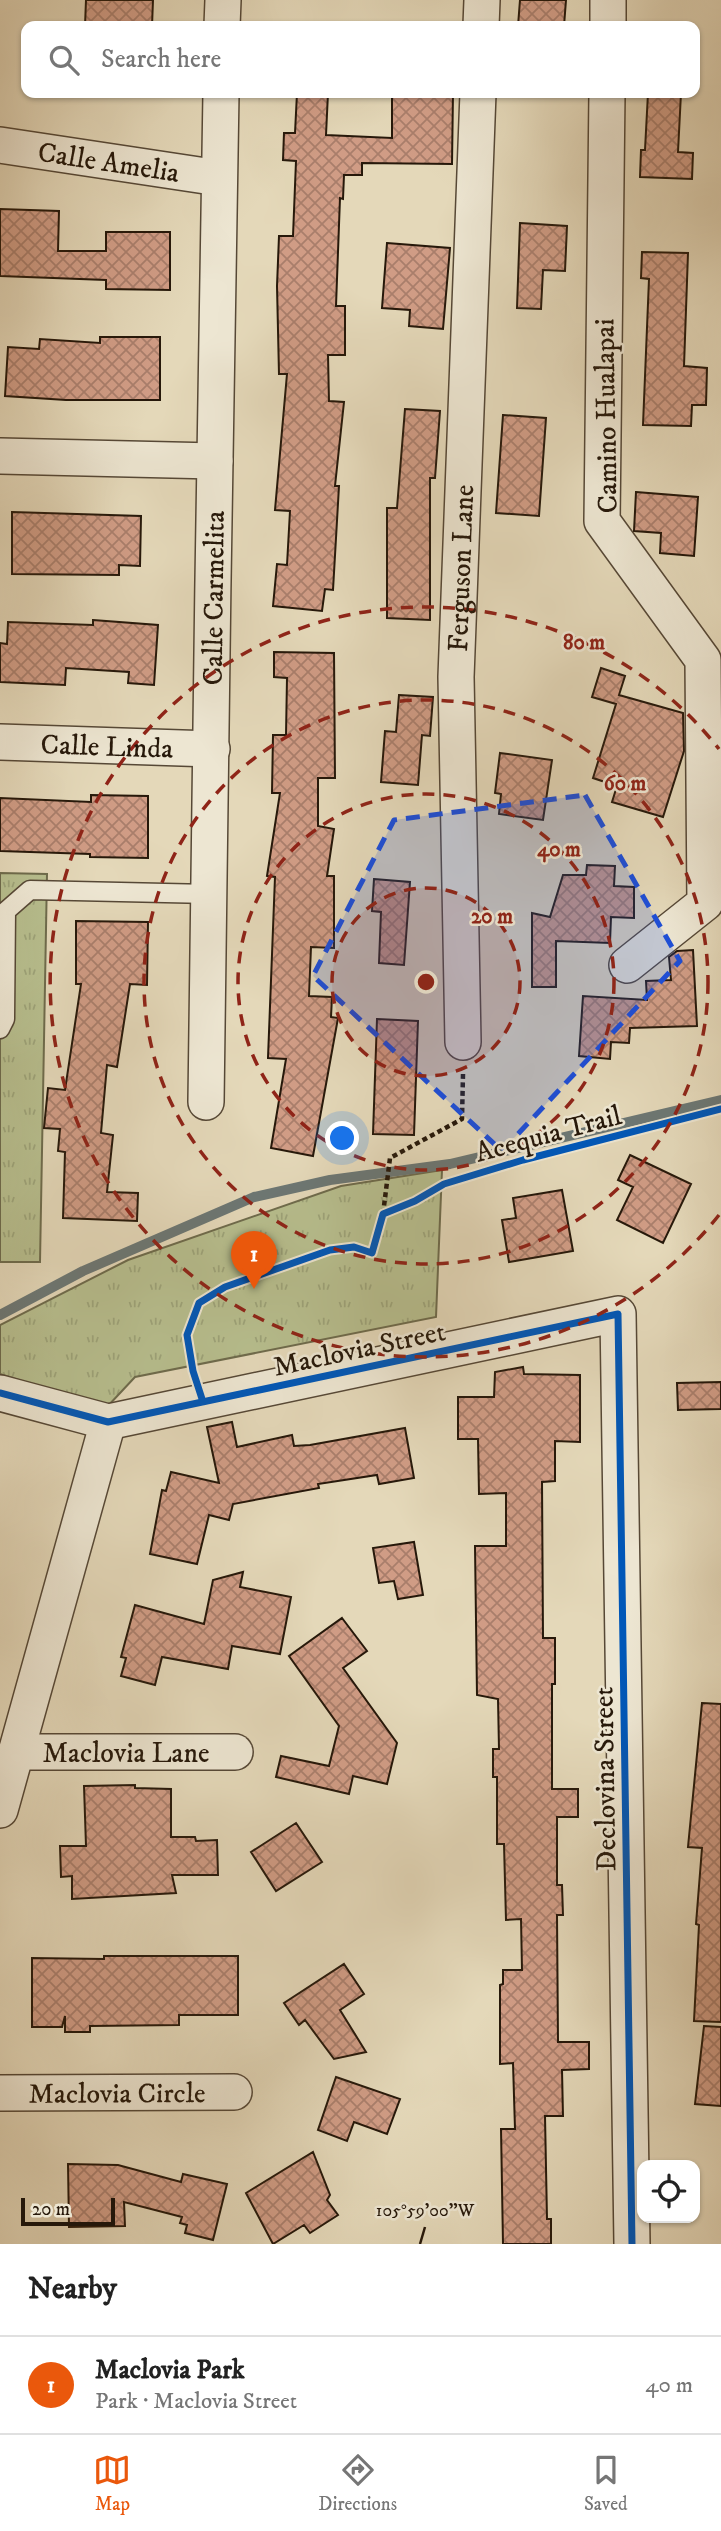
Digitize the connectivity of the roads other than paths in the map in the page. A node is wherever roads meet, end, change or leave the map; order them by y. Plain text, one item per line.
1 (223, 0) edge
2 (482, 0) edge
3 (608, 0) edge
4 (222, 21) edge
5 (481, 21) edge
6 (608, 21) edge
7 (221, 98) edge
8 (478, 98) edge
9 (607, 98) edge
10 (0, 145) edge
11 (219, 178) junction
12 (0, 456) edge
13 (215, 461) junction
14 (0, 742) edge
15 (212, 749) junction
16 (210, 894) junction
17 (627, 965) dead end
18 (0, 1029) edge
19 (463, 1042) road end
20 (206, 1102) dead end
21 (618, 1314) joint
22 (0, 1394) edge
23 (108, 1422) junction
24 (16, 1752) junction
25 (235, 1752) dead end
26 (0, 1811) edge
27 (0, 2092) edge
28 (234, 2092) dead end
29 (632, 2244) edge

1 - 4 street
2 - 5 street
3 - 6 street
7 - 11 street, Calle Carmelita
8 - 19 street, Ferguson Lane
9 - 17 street, Camino Hualapai
10 - 11 street, Calle Amelia
11 - 13 street, Calle Carmelita
12 - 13 street
13 - 15 street, Calle Carmelita
14 - 15 street, Calle Linda
15 - 16 street, Calle Carmelita
16 - 18 lane
16 - 20 street, Calle Carmelita
21 - 23 street, Maclovia Street
21 - 29 street, Declovina Street
22 - 23 street
23 - 24 street
24 - 25 street, Maclovia Lane
24 - 26 street
27 - 28 street, Maclovia Circle

